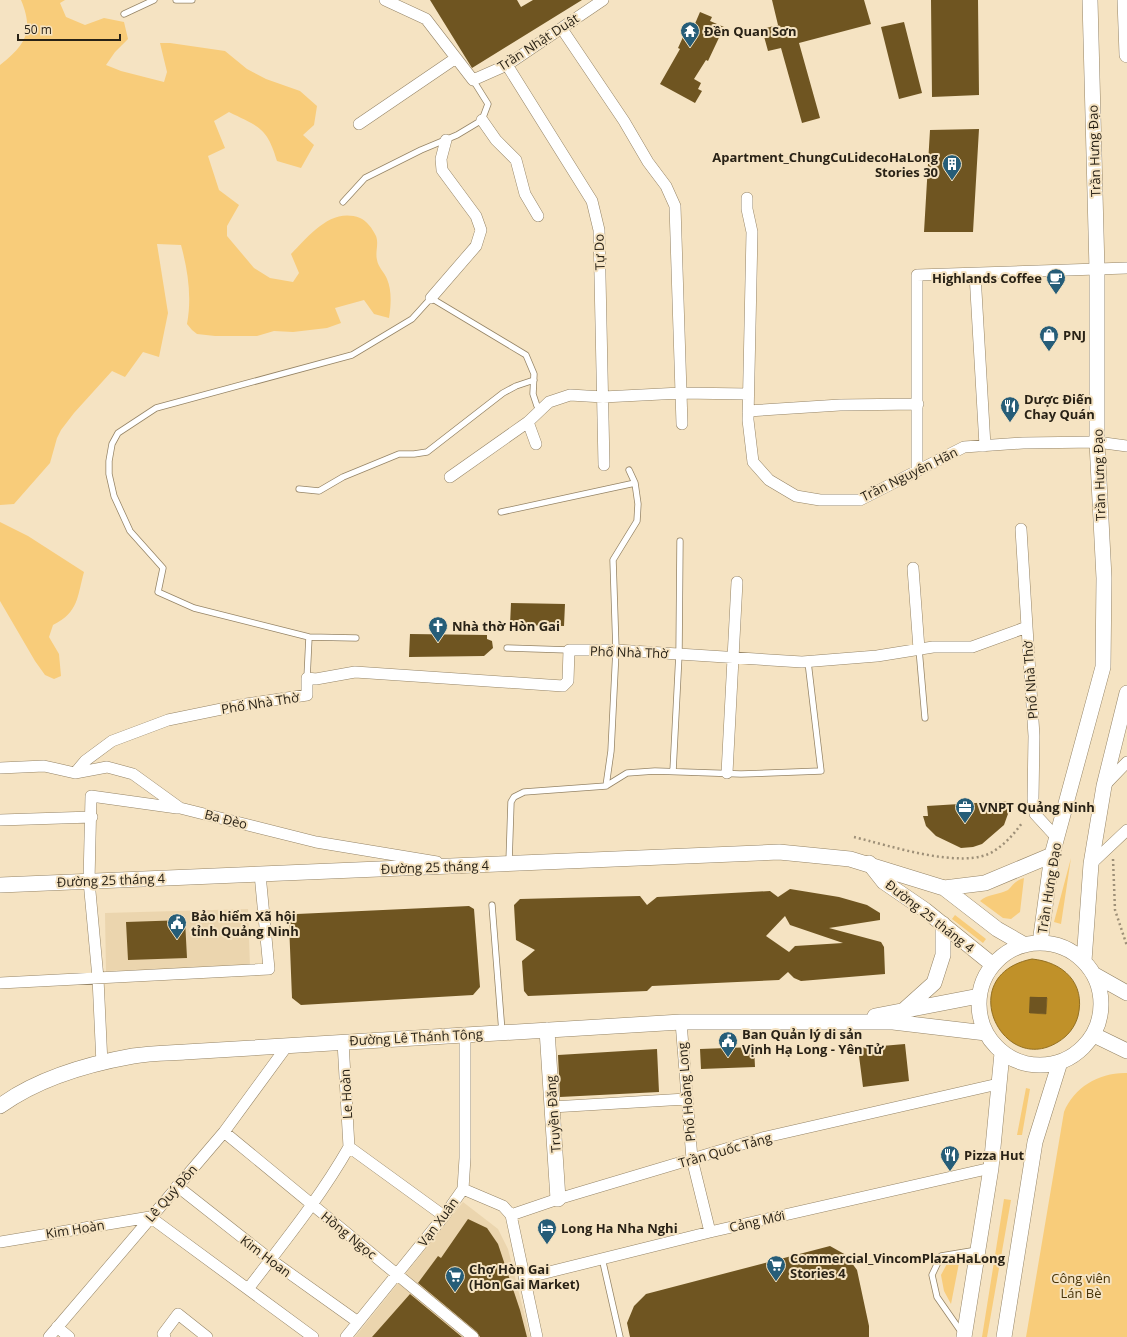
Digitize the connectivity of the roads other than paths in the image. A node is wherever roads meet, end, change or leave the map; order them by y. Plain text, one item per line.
1 (154, 0) edge
2 (176, 0) edge
3 (192, 0) edge
4 (385, 0) edge
5 (602, 0) edge
6 (1090, 0) edge
7 (1125, 0) edge
8 (124, 14) dead end
9 (562, 28) junction
10 (1127, 55) edge
11 (456, 58) junction
12 (507, 65) junction
13 (473, 80) junction
14 (482, 120) junction
15 (359, 124) dead end
16 (446, 140) junction
17 (747, 198) dead end
18 (343, 202) dead end
19 (538, 216) dead end
20 (1127, 268) edge
21 (1097, 270) junction
22 (976, 274) junction
23 (431, 298) junction
24 (534, 380) junction
25 (681, 393) junction
26 (748, 394) junction
27 (603, 397) junction
28 (918, 404) junction
29 (541, 409) junction
30 (748, 411) junction
31 (528, 422) junction
32 (682, 424) dead end
33 (1097, 442) junction
34 (536, 444) dead end
35 (985, 446) junction
36 (1127, 446) edge
37 (604, 465) dead end
38 (629, 470) dead end
39 (917, 471) junction
40 (450, 477) dead end
41 (635, 483) junction
42 (299, 489) dead end
43 (502, 512) dead end
44 (1021, 529) dead end
45 (680, 541) dead end
46 (913, 568) dead end
47 (737, 582) dead end
48 (1027, 627) junction
49 (309, 637) junction
50 (356, 638) dead end
51 (507, 648) dead end
52 (919, 649) junction
53 (569, 650) junction
54 (616, 650) junction
55 (679, 654) junction
56 (733, 658) junction
57 (808, 662) junction
58 (307, 678) junction
59 (1127, 693) edge
60 (925, 718) dead end
61 (1127, 762) edge
62 (0, 768) edge
63 (673, 771) junction
64 (76, 772) junction
65 (727, 773) junction
66 (606, 786) junction
67 (1104, 786) junction
68 (180, 808) junction
69 (92, 817) junction
70 (0, 820) edge
71 (1127, 830) edge
72 (1057, 838) junction
73 (1052, 855) junction
74 (869, 863) junction
75 (509, 864) junction
76 (1091, 864) junction
77 (460, 866) junction
78 (260, 874) junction
79 (89, 881) junction
80 (0, 885) edge
81 (944, 888) junction
82 (492, 905) dead end
83 (943, 924) junction
84 (1032, 944) junction
85 (1084, 961) junction
86 (993, 965) junction
87 (1095, 975) junction
88 (98, 978) junction
89 (0, 983) edge
90 (1127, 993) edge
91 (979, 996) junction
92 (904, 1010) junction
93 (681, 1022) junction
94 (843, 1023) junction
95 (547, 1030) junction
96 (502, 1032) junction
97 (986, 1032) junction
98 (465, 1035) junction
99 (1094, 1035) junction
100 (343, 1042) junction
101 (287, 1046) junction
102 (1127, 1050) edge
103 (1002, 1053) junction
104 (1060, 1062) junction
105 (102, 1064) junction
106 (998, 1084) junction
107 (686, 1099) junction
108 (0, 1106) edge
109 (552, 1107) junction
110 (224, 1132) junction
111 (349, 1147) junction
112 (692, 1159) junction
113 (991, 1168) junction
114 (177, 1186) junction
115 (463, 1189) junction
116 (558, 1199) junction
117 (312, 1205) junction
118 (511, 1215) junction
119 (444, 1216) junction
120 (150, 1217) junction
121 (710, 1232) junction
122 (0, 1242) edge
123 (979, 1250) junction
124 (602, 1258) junction
125 (271, 1260) junction
126 (398, 1275) junction
127 (525, 1278) junction
128 (248, 1289) junction
129 (358, 1322) junction
130 (57, 1327) junction
131 (964, 1336) edge
132 (49, 1337) edge
133 (70, 1337) edge
134 (166, 1337) edge
135 (207, 1337) edge
136 (313, 1337) edge
137 (346, 1337) edge
138 (473, 1337) edge
139 (537, 1337) edge
140 (620, 1337) edge
141 (1004, 1337) edge

1 - 8 lane
2 - 3 lane
4 - 11 street
5 - 9 street, Trần Nhật Duật
6 - 21 street, Trần Hưng Đạo
7 - 10 street
9 - 12 street, Trần Nhật Duật
9 - 25 street
11 - 13 street
11 - 15 street
12 - 13 street, Trần Nhật Duật
12 - 27 street, Tự Do
13 - 14 lane
14 - 16 lane
14 - 19 street
16 - 18 lane
16 - 23 street
17 - 26 street, Trần Nguyên Hãn
20 - 21 street
21 - 22 street
21 - 33 street, Trần Hưng Đạo
22 - 28 street
22 - 35 street
23 - 24 lane
23 - 49 lane
24 - 29 lane
24 - 42 lane
25 - 26 street
25 - 27 street
25 - 32 street
26 - 30 street, Trần Nguyên Hãn
27 - 29 street
27 - 37 street, Tự Do
28 - 30 street
28 - 39 street
29 - 31 street
30 - 39 street, Trần Nguyên Hãn
31 - 34 street
31 - 40 street
33 - 35 street, Trần Nguyên Hãn
33 - 36 street, Trần Nguyên Hãn
33 - 72 street, Trần Hưng Đạo
35 - 39 street, Trần Nguyên Hãn
38 - 41 lane
41 - 43 lane
41 - 54 lane
44 - 48 street
45 - 55 lane
46 - 52 street
47 - 56 street
48 - 52 street, Phố Nhà Thờ
48 - 72 street, Phố Nhà Thờ
49 - 50 lane
49 - 58 lane
51 - 53 lane
52 - 57 street, Phố Nhà Thờ
52 - 60 lane
53 - 54 street, Phố Nhà Thờ
53 - 58 street, Phố Nhà Thờ
54 - 55 street, Phố Nhà Thờ
54 - 66 lane
55 - 56 street, Phố Nhà Thờ
55 - 63 lane
56 - 57 street, Phố Nhà Thờ
56 - 65 street
57 - 65 lane
58 - 64 street, Phố Nhà Thờ
59 - 67 street
61 - 67 street
62 - 64 street, Ba Đèo
63 - 65 lane
63 - 66 lane
64 - 68 street, Ba Đèo
66 - 75 lane
67 - 76 street
68 - 69 street
68 - 77 street, Ba Đèo
69 - 70 street
69 - 79 street
71 - 76 street
72 - 73 street, Trần Hưng Đạo
73 - 81 street
73 - 84 street, Trần Hưng Đạo
74 - 75 street, Đường 25 tháng 4
74 - 81 street, Đường 25 tháng 4
74 - 83 street, Đường 25 tháng 4
75 - 77 street, Đường 25 tháng 4
76 - 85 street
77 - 78 street, Đường 25 tháng 4
78 - 79 street, Đường 25 tháng 4
78 - 88 street
79 - 80 street, Đường 25 tháng 4
79 - 88 street
81 - 84 street, Đường 25 tháng 4
82 - 96 lane
83 - 86 street, Đường 25 tháng 4
83 - 92 street
84 - 85 street
84 - 86 street
85 - 87 street
86 - 91 street
87 - 90 street
87 - 99 street
88 - 89 street
88 - 105 street
91 - 92 street, Đường Lê Thánh Tông
91 - 97 street
92 - 94 street, Đường Lê Thánh Tông
93 - 94 street, Đường Lê Thánh Tông
93 - 95 street, Đường Lê Thánh Tông
93 - 107 street, Phố Hoàng Long
94 - 97 street, Đường Lê Thánh Tông
95 - 96 street, Đường Lê Thánh Tông
95 - 109 street, Truyền Đăng
96 - 98 street, Đường Lê Thánh Tông
97 - 103 street
98 - 100 street, Đường Lê Thánh Tông
98 - 115 street, Vạn Xuân
99 - 102 street
99 - 104 street
100 - 101 street, Đường Lê Thánh Tông
100 - 111 street, Le Hoàn
101 - 105 street, Đường Lê Thánh Tông
101 - 110 street, Lê Quý Đôn
103 - 104 street
103 - 106 street
104 - 141 street
105 - 108 street, Đường Lê Thánh Tông
106 - 112 street, Trần Quốc Tảng
106 - 113 street
107 - 109 street
107 - 112 street, Phố Hoàng Long
109 - 116 street, Truyền Đăng
110 - 114 street, Lê Quý Đôn
110 - 117 street, Hồng Ngọc
111 - 117 street
111 - 119 street
112 - 116 street, Trần Quốc Tảng
112 - 121 street, Phố Hoàng Long
113 - 121 street, Cảng Mới
113 - 123 street
114 - 120 street, Lê Quý Đôn
114 - 125 street, Kim Hoan
115 - 118 street
115 - 119 street, Vạn Xuân
116 - 118 street, Trần Quốc Tảng
117 - 125 street
117 - 126 street, Hồng Ngọc
118 - 127 street
119 - 126 street, Vạn Xuân
120 - 122 street, Kim Hoàn
120 - 128 street
120 - 130 street, Lê Quý Đôn
121 - 124 street, Cảng Mới
123 - 131 street
123 - 131 lane
124 - 127 street, Cảng Mới
124 - 140 lane
125 - 128 street
125 - 129 street, Kim Hoan
126 - 129 street, Vạn Xuân
126 - 138 street, Hồng Ngọc
127 - 139 street
128 - 136 street
129 - 137 street, Vạn Xuân
130 - 132 street, Lê Quý Đôn
130 - 133 street
134 - 135 street

